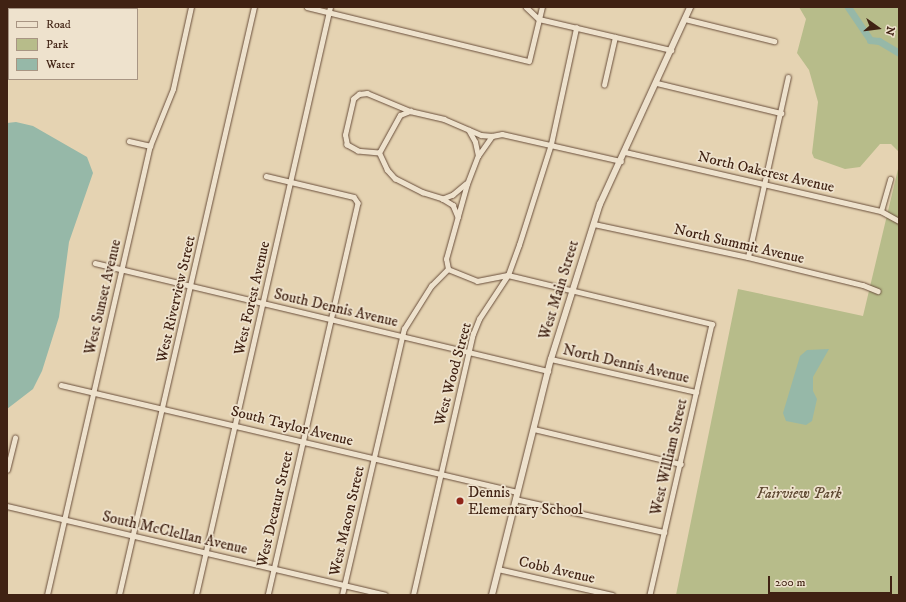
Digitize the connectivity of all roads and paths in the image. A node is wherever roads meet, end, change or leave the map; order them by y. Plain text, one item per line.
1 (191, 7) edge
2 (254, 7) edge
3 (307, 7) edge
4 (526, 7) edge
5 (542, 7) edge
6 (690, 7) edge
7 (329, 10) edge
8 (540, 19) junction
9 (685, 19) junction
10 (576, 28) junction
11 (615, 37) junction
12 (774, 41) dead end
13 (671, 50) junction
14 (788, 77) dead end
15 (657, 83) junction
16 (604, 85) dead end
17 (410, 111) junction
18 (781, 113) junction
19 (469, 131) junction
20 (492, 136) junction
21 (130, 141) dead end
22 (551, 144) junction
23 (150, 146) junction
24 (625, 152) junction
25 (380, 153) junction
26 (478, 156) junction
27 (621, 161) junction
28 (266, 176) dead end
29 (890, 179) dead end
30 (290, 182) junction
31 (467, 184) junction
32 (765, 184) junction
33 (443, 199) junction
34 (881, 211) junction
35 (458, 217) junction
36 (899, 221) edge
37 (594, 224) junction
38 (748, 257) junction
39 (94, 263) dead end
40 (448, 269) junction
41 (122, 270) junction
42 (508, 275) junction
43 (191, 286) junction
44 (573, 290) junction
45 (878, 291) dead end
46 (263, 303) junction
47 (331, 319) junction
48 (403, 336) junction
49 (468, 352) junction
50 (551, 359) junction
51 (548, 371) junction
52 (61, 385) dead end
53 (94, 392) junction
54 (696, 392) junction
55 (163, 408) junction
56 (235, 425) junction
57 (534, 429) junction
58 (14, 438) dead end
59 (303, 442) junction
60 (374, 459) junction
61 (681, 464) junction
62 (7, 470) edge
63 (440, 474) junction
64 (517, 492) junction
65 (515, 499) junction
66 (7, 506) edge
67 (64, 520) junction
68 (664, 532) junction
69 (133, 536) junction
70 (206, 553) junction
71 (274, 569) junction
72 (498, 569) junction
73 (344, 586) junction
74 (47, 595) edge
75 (119, 595) edge
76 (196, 595) edge
77 (268, 595) edge
78 (342, 595) edge
79 (385, 595) edge
80 (413, 595) edge
81 (492, 595) edge
82 (612, 595) edge
83 (650, 595) edge

1 - 23 street, West Sunset Avenue
2 - 43 street, West Riverview Street
3 - 7 street
4 - 8 street
5 - 8 street
6 - 9 street, West Main Street
7 - 8 street
7 - 30 street, West Forest Avenue
8 - 10 street
9 - 12 street
9 - 13 street, West Main Street
10 - 11 street
10 - 22 street, West Wood Street
11 - 13 street
11 - 16 street
13 - 15 street, West Main Street
14 - 18 street
15 - 18 street
15 - 24 street, West Main Street
17 - 19 street
17 - 25 street
17 - 25 street
18 - 32 street
19 - 20 street
19 - 26 street
20 - 22 street
20 - 26 street
21 - 23 street
22 - 27 street
22 - 42 street, West Wood Street
23 - 41 street, West Sunset Avenue
24 - 27 street, West Main Street
24 - 32 street, North Oakcrest Avenue
25 - 33 street
26 - 31 street
27 - 37 street, West Main Street
28 - 30 street
29 - 34 street
30 - 46 street, West Forest Avenue
30 - 47 street, West Decatur Street
31 - 33 street
31 - 35 street
32 - 34 street, North Oakcrest Avenue
32 - 38 street
33 - 35 street
34 - 36 street, North Oakcrest Avenue
35 - 40 street
37 - 38 street, North Summit Avenue
37 - 44 street, West Main Street
38 - 45 street, North Summit Avenue
39 - 41 street, South Dennis Avenue
40 - 42 street
40 - 48 street, West Macon Street
41 - 43 street, South Dennis Avenue
41 - 53 street, West Sunset Avenue
42 - 44 street
42 - 49 street, West Wood Street
43 - 46 street, South Dennis Avenue
43 - 55 street, West Riverview Street
44 - 50 street, West Main Street
44 - 54 street, West William Street
46 - 47 street, South Dennis Avenue
46 - 56 street, West Forest Avenue
47 - 48 street, South Dennis Avenue
47 - 59 street, West Decatur Street
48 - 49 street, South Dennis Avenue
48 - 60 street, West Macon Street
49 - 51 street, South Dennis Avenue
49 - 63 street, West Wood Street
50 - 51 street, West Main Street
50 - 54 street, North Dennis Avenue
51 - 57 street, West Main Street
52 - 53 street, South Taylor Avenue
53 - 55 street, South Taylor Avenue
53 - 67 street, West Sunset Avenue
54 - 61 street, West William Street
55 - 56 street, South Taylor Avenue
55 - 69 street, West Riverview Street
56 - 59 street, South Taylor Avenue
56 - 70 street, West Forest Avenue
57 - 61 street
57 - 64 street, West Main Street
58 - 62 street
59 - 60 street, South Taylor Avenue
59 - 71 street, West Decatur Street
60 - 63 street, South Taylor Avenue
60 - 73 street, West Macon Street
61 - 68 street, West William Street
63 - 64 street, South Taylor Avenue
63 - 80 street, West Wood Street
64 - 65 street, West Main Street
65 - 68 street
65 - 72 street, West Main Street
66 - 67 street, South McClellan Avenue
67 - 69 street, South McClellan Avenue
67 - 74 street, West Sunset Avenue
68 - 83 street, West William Street
69 - 70 street, South McClellan Avenue
69 - 75 street, West Riverview Street
70 - 71 street, South McClellan Avenue
70 - 76 street, West Forest Avenue
71 - 73 street, South McClellan Avenue
71 - 77 street, West Decatur Street
72 - 81 street, West Main Street
72 - 82 street, Cobb Avenue
73 - 78 street, West Macon Street
73 - 79 street, South McClellan Avenue

